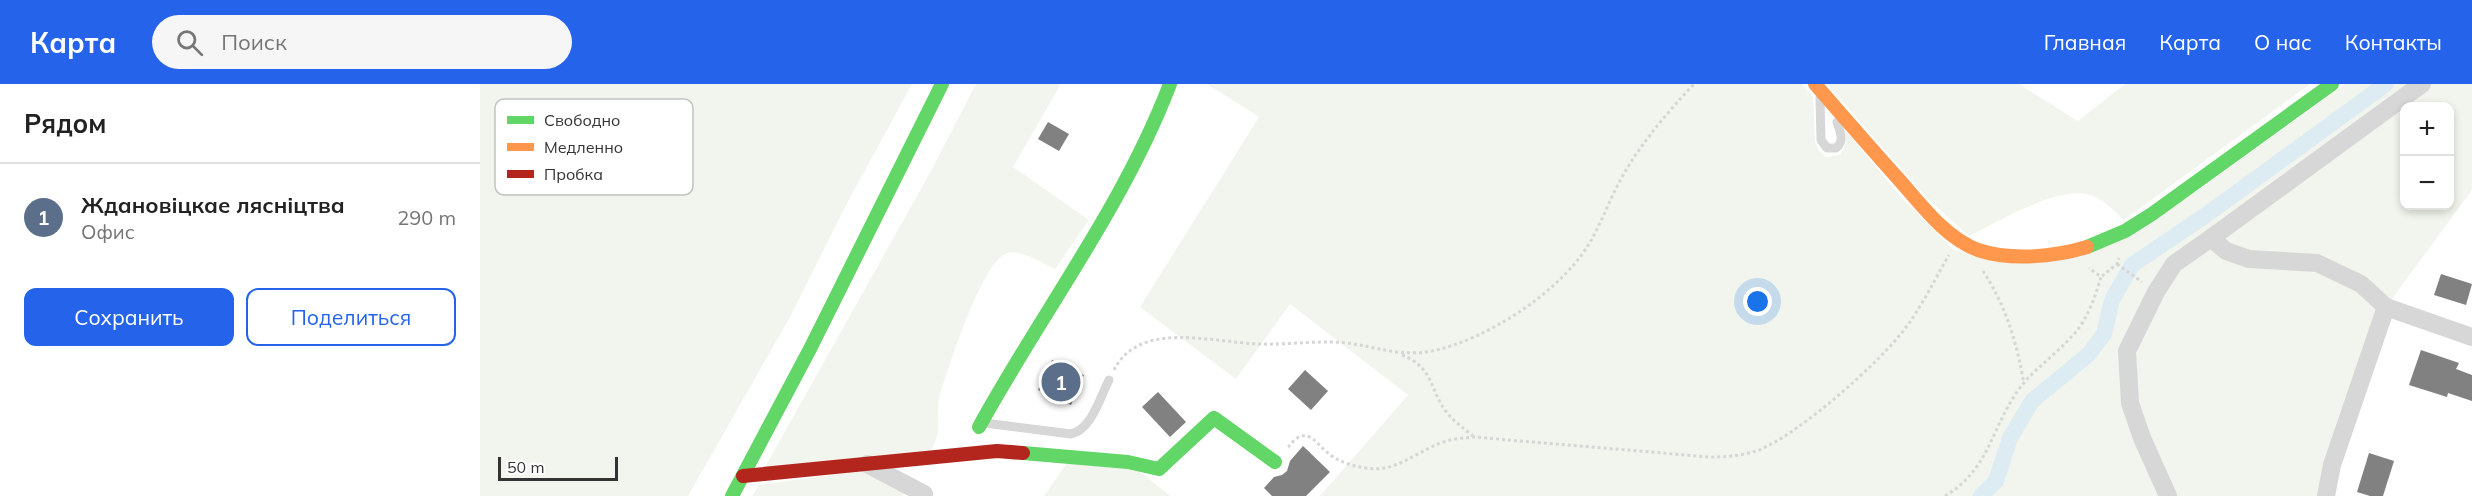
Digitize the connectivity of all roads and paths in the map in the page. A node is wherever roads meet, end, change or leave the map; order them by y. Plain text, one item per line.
1 (942, 84) edge
2 (1170, 84) edge
3 (1694, 84) edge
4 (2332, 84) edge
5 (2422, 84) edge
6 (1818, 87) edge
7 (1831, 103) junction
8 (2211, 238) junction
9 (1962, 242) junction
10 (2065, 251) junction
11 (2117, 264) dead end
12 (1980, 267) dead end
13 (2146, 285) dead end
14 (2386, 307) junction
15 (2472, 337) edge
16 (1390, 352) junction
17 (1109, 380) joint
18 (2024, 384) junction
19 (1474, 437) junction
20 (976, 439) junction
21 (1275, 462) joint
22 (867, 464) junction
23 (743, 476) junction
24 (924, 494) dead end
25 (732, 496) edge
26 (1945, 496) edge
27 (2168, 496) edge
28 (2326, 496) edge

1 - 23 street
2 - 20 street
3 - 16 path
4 - 10 street
5 - 8 street
6 - 7 street
6 - 7 lane
7 - 9 street
8 - 14 street
8 - 27 street
9 - 10 street
9 - 19 path
10 - 18 path
11 - 13 path
12 - 18 path
14 - 15 street
14 - 28 street
16 - 17 path
16 - 19 path
17 - 20 lane
18 - 26 path
19 - 21 path
20 - 21 street
20 - 22 street
22 - 23 street
22 - 24 street
23 - 25 street

